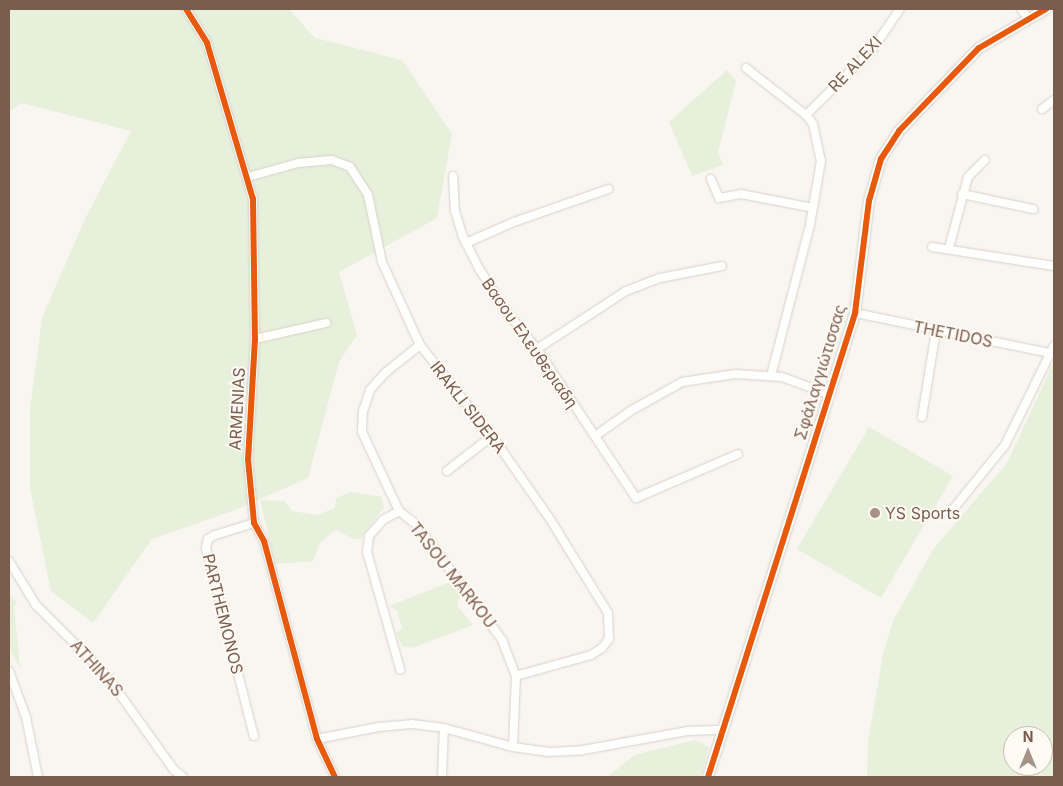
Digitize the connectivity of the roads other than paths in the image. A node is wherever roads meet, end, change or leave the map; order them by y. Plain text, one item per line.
1 (186, 9) edge
2 (900, 9) edge
3 (1021, 9) edge
4 (1046, 9) edge
5 (1028, 18) junction
6 (746, 68) dead end
7 (1054, 100) edge
8 (1042, 109) dead end
9 (806, 115) junction
10 (984, 160) dead end
11 (453, 176) dead end
12 (248, 178) junction
13 (711, 180) dead end
14 (608, 189) dead end
15 (962, 194) junction
16 (813, 208) junction
17 (1033, 209) dead end
18 (466, 243) junction
19 (932, 246) dead end
20 (950, 248) junction
21 (722, 266) dead end
22 (1054, 266) edge
23 (855, 313) junction
24 (326, 323) dead end
25 (936, 331) junction
26 (255, 339) junction
27 (420, 345) junction
28 (538, 349) junction
29 (1052, 350) edge
30 (771, 376) junction
31 (828, 394) junction
32 (922, 417) dead end
33 (492, 436) junction
34 (595, 436) junction
35 (738, 454) dead end
36 (447, 472) dead end
37 (954, 508) dead end
38 (399, 511) junction
39 (254, 523) junction
40 (9, 561) edge
41 (400, 669) dead end
42 (9, 671) edge
43 (516, 676) junction
44 (444, 728) junction
45 (722, 730) junction
46 (254, 736) dead end
47 (317, 739) junction
48 (514, 747) junction
49 (38, 777) edge
50 (182, 777) edge
51 (335, 777) edge
52 (442, 777) edge
53 (708, 777) edge

1 - 12 street, ARMENIAS
2 - 9 street, RE ALEXI
3 - 5 street
4 - 5 street, Σφάλαγγιώτισσας
5 - 23 street, Σφάλαγγιώτισσας
6 - 9 street
7 - 8 street
9 - 16 street
10 - 15 street
11 - 18 street, Βασου Ελευθεριαδη
12 - 26 street, ARMENIAS
12 - 27 street, IRAKLI SIDERA
13 - 16 street
14 - 18 street
15 - 17 street
15 - 20 street
16 - 30 street
18 - 28 street, Βασου Ελευθεριαδη
19 - 20 street
20 - 22 street
21 - 28 street
23 - 25 street, THETIDOS
23 - 31 street, Σφάλαγγιώτισσας
24 - 26 street
25 - 29 street, THETIDOS
25 - 32 street
26 - 39 street, ARMENIAS
27 - 33 street, IRAKLI SIDERA
27 - 38 street, TASOU MARKOU
28 - 34 street, Βασου Ελευθεριαδη
29 - 37 street
30 - 31 street
30 - 34 street
31 - 45 street, Σφάλαγγιώτισσας
33 - 36 street
33 - 43 street, IRAKLI SIDERA
34 - 35 street, Βασου Ελευθεριαδη
38 - 41 street
38 - 43 street, TASOU MARKOU
39 - 46 street, PARTHEMONOS
39 - 47 street, ARMENIAS
40 - 50 street, ATHINAS
42 - 49 street
43 - 48 street, TASOU MARKOU
44 - 47 street
44 - 48 street
44 - 52 street
45 - 48 street
45 - 53 street, Σφάλαγγιώτισσας
47 - 51 street, ARMENIAS

